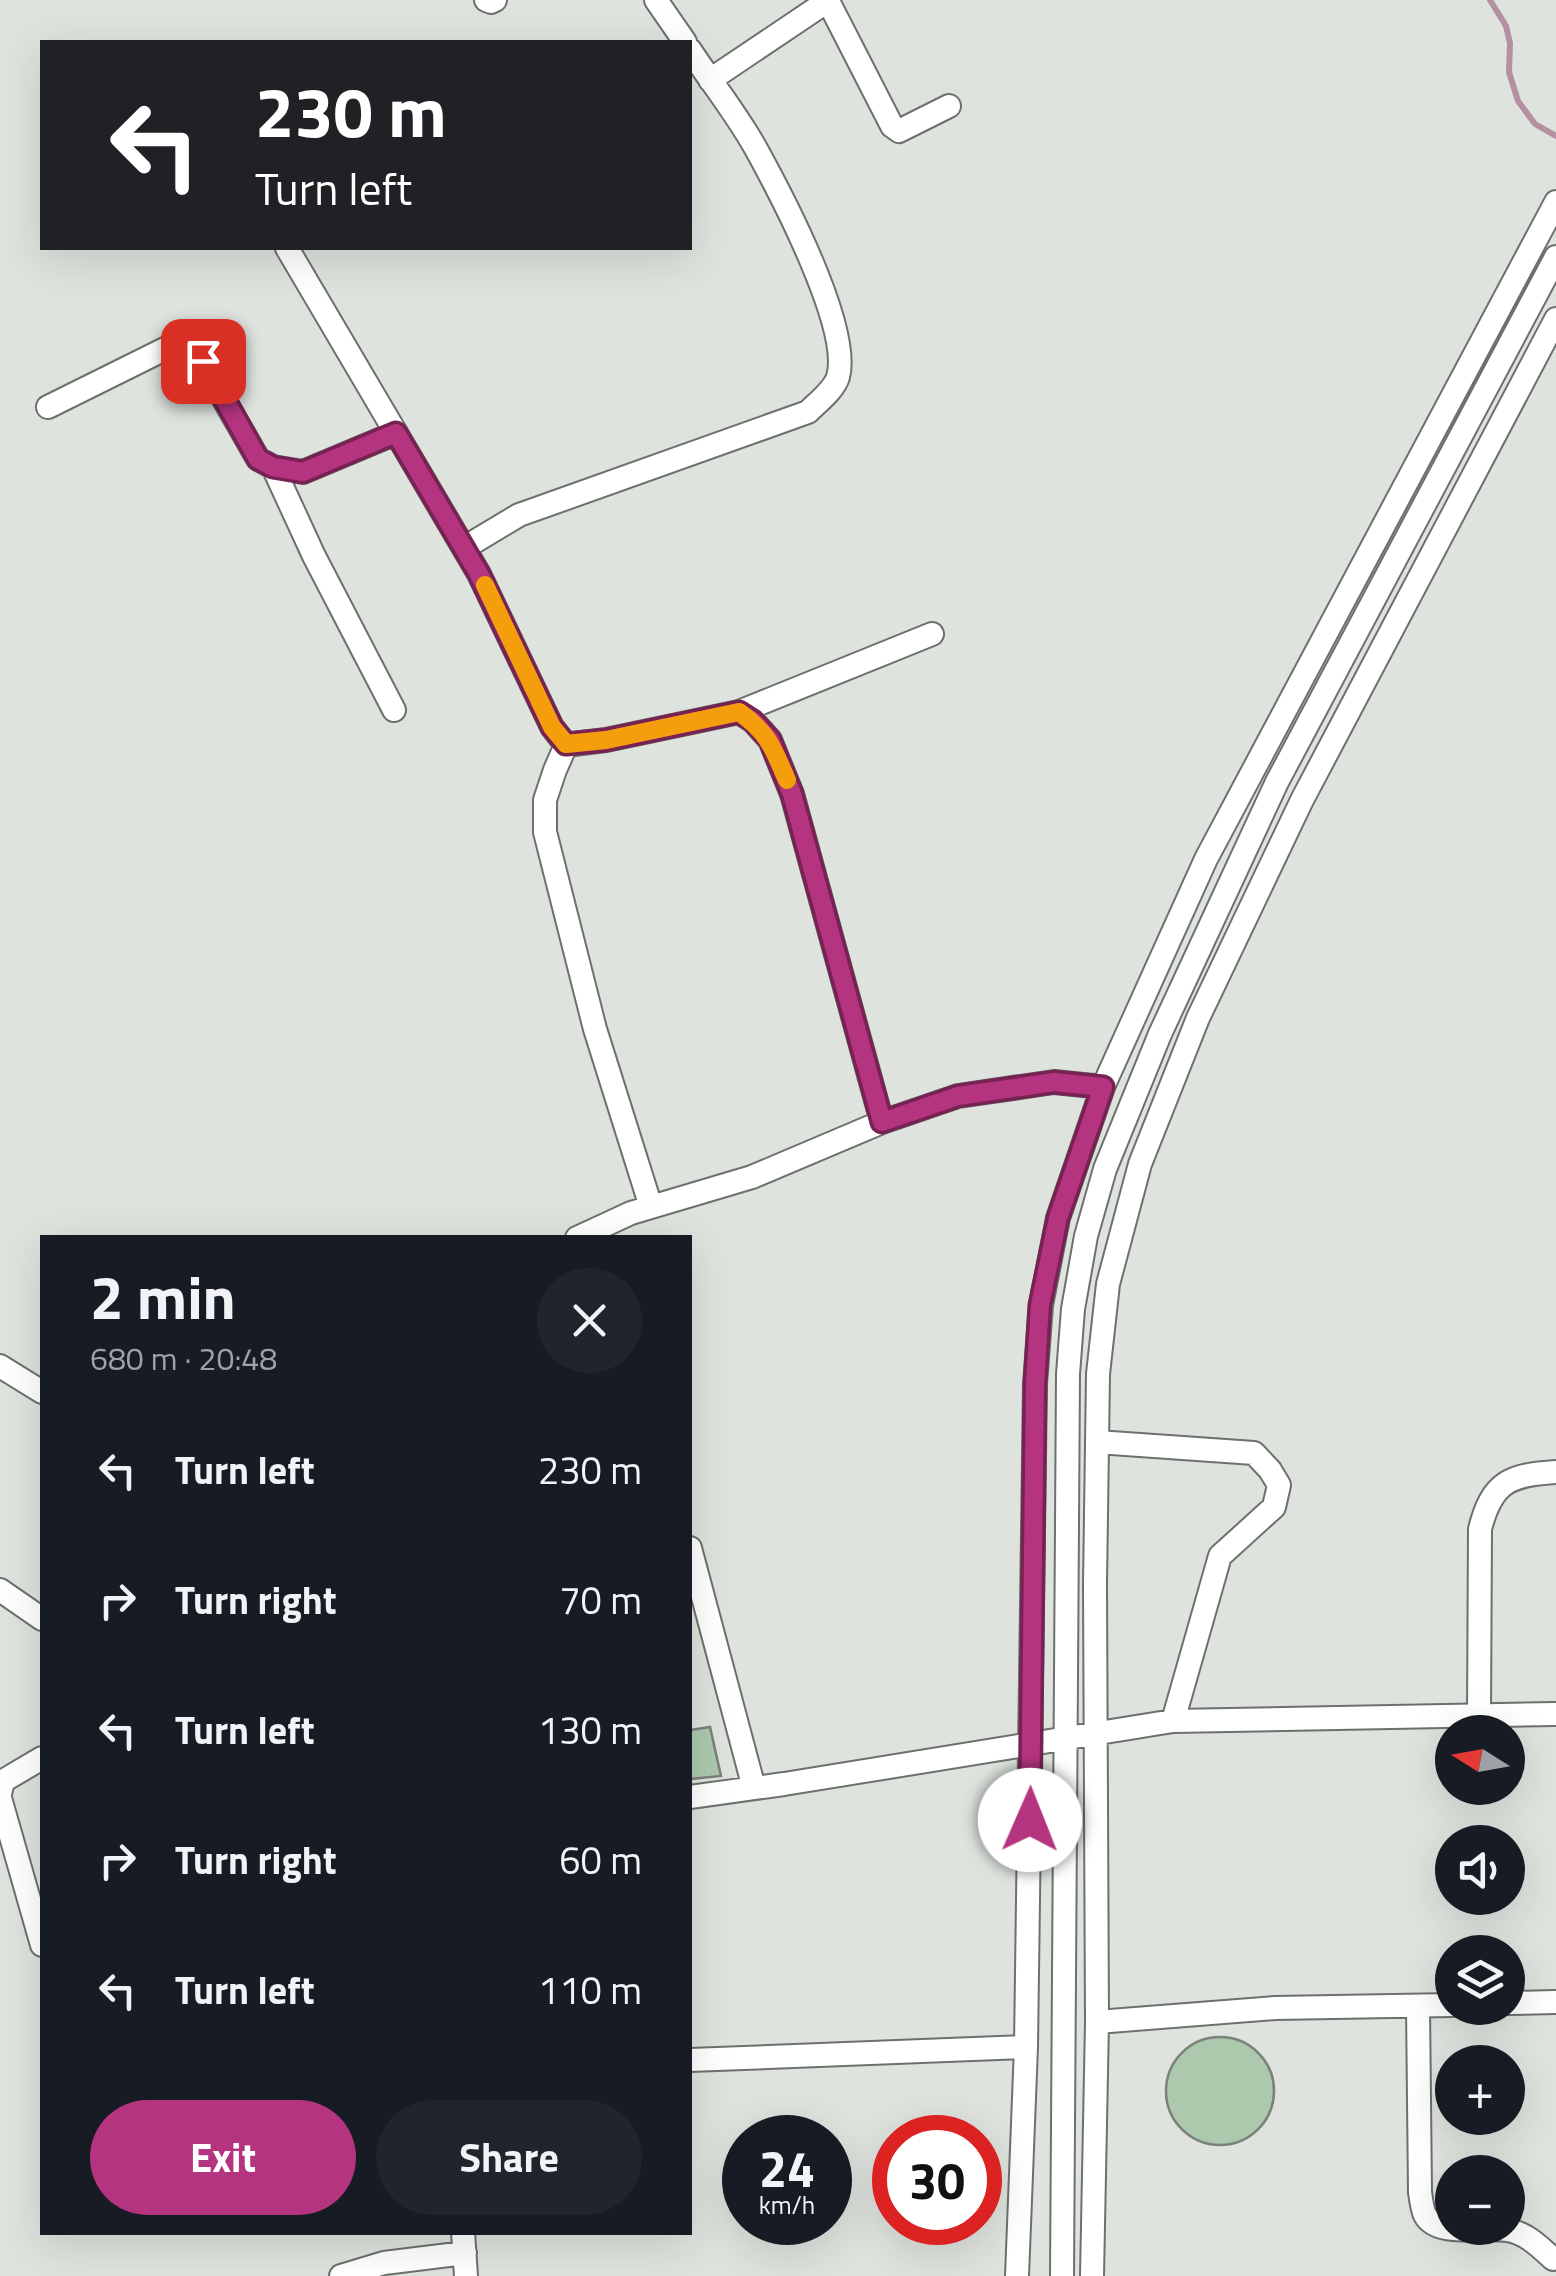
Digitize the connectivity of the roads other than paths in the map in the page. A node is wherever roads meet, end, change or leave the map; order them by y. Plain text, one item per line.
1 (486, 0) edge
2 (495, 0) edge
3 (656, 0) edge
4 (829, 1) edge
5 (684, 40) edge
6 (692, 53) edge
7 (710, 80) junction
8 (950, 106) dead end
9 (1556, 202) edge
10 (289, 250) edge
11 (1556, 257) edge
12 (1556, 319) edge
13 (48, 407) dead end
14 (396, 433) junction
15 (273, 467) junction
16 (464, 548) junction
17 (932, 634) dead end
18 (394, 710) dead end
19 (739, 712) junction
20 (566, 744) junction
21 (1103, 1087) junction
22 (882, 1122) junction
23 (650, 1207) junction
24 (603, 1232) edge
25 (0, 1366) edge
26 (40, 1391) edge
27 (1097, 1442) junction
28 (1556, 1472) edge
29 (692, 1556) edge
30 (0, 1590) edge
31 (40, 1618) edge
32 (1556, 1714) edge
33 (1479, 1715) joint
34 (1435, 1716) edge
35 (1173, 1720) junction
36 (1097, 1733) junction
37 (1068, 1737) junction
38 (1031, 1744) junction
39 (40, 1759) edge
40 (754, 1788) junction
41 (0, 1796) edge
42 (692, 1797) edge
43 (40, 1938) edge
44 (1556, 2002) edge
45 (1525, 2003) edge
46 (1418, 2006) junction
47 (1435, 2006) edge
48 (1097, 2022) junction
49 (1026, 2047) junction
50 (692, 2060) edge
51 (465, 2254) edge
52 (1551, 2264) edge
53 (341, 2276) edge
54 (1018, 2276) edge
55 (1062, 2276) edge
56 (1092, 2276) edge

1 - 2 street
3 - 5 street
4 - 7 street
4 - 8 street
6 - 7 street
7 - 16 street
9 - 21 street
10 - 14 street
11 - 37 street
12 - 27 street
13 - 15 street
14 - 15 street
14 - 16 street
15 - 18 street
16 - 20 street
17 - 19 street
19 - 20 street
19 - 22 street
20 - 23 street
21 - 22 street
21 - 38 street
22 - 23 street
23 - 24 street
25 - 26 street
27 - 35 street
27 - 36 street
28 - 33 street
29 - 40 street
30 - 31 street
32 - 33 street
34 - 35 street
35 - 36 street
36 - 37 street
36 - 48 street
37 - 38 street
37 - 55 street
38 - 40 street
38 - 49 street
39 - 41 street
40 - 42 street
41 - 43 street
44 - 45 street
46 - 47 street
46 - 48 street
46 - 52 street
48 - 56 street
49 - 50 street
49 - 54 street
51 - 53 street

